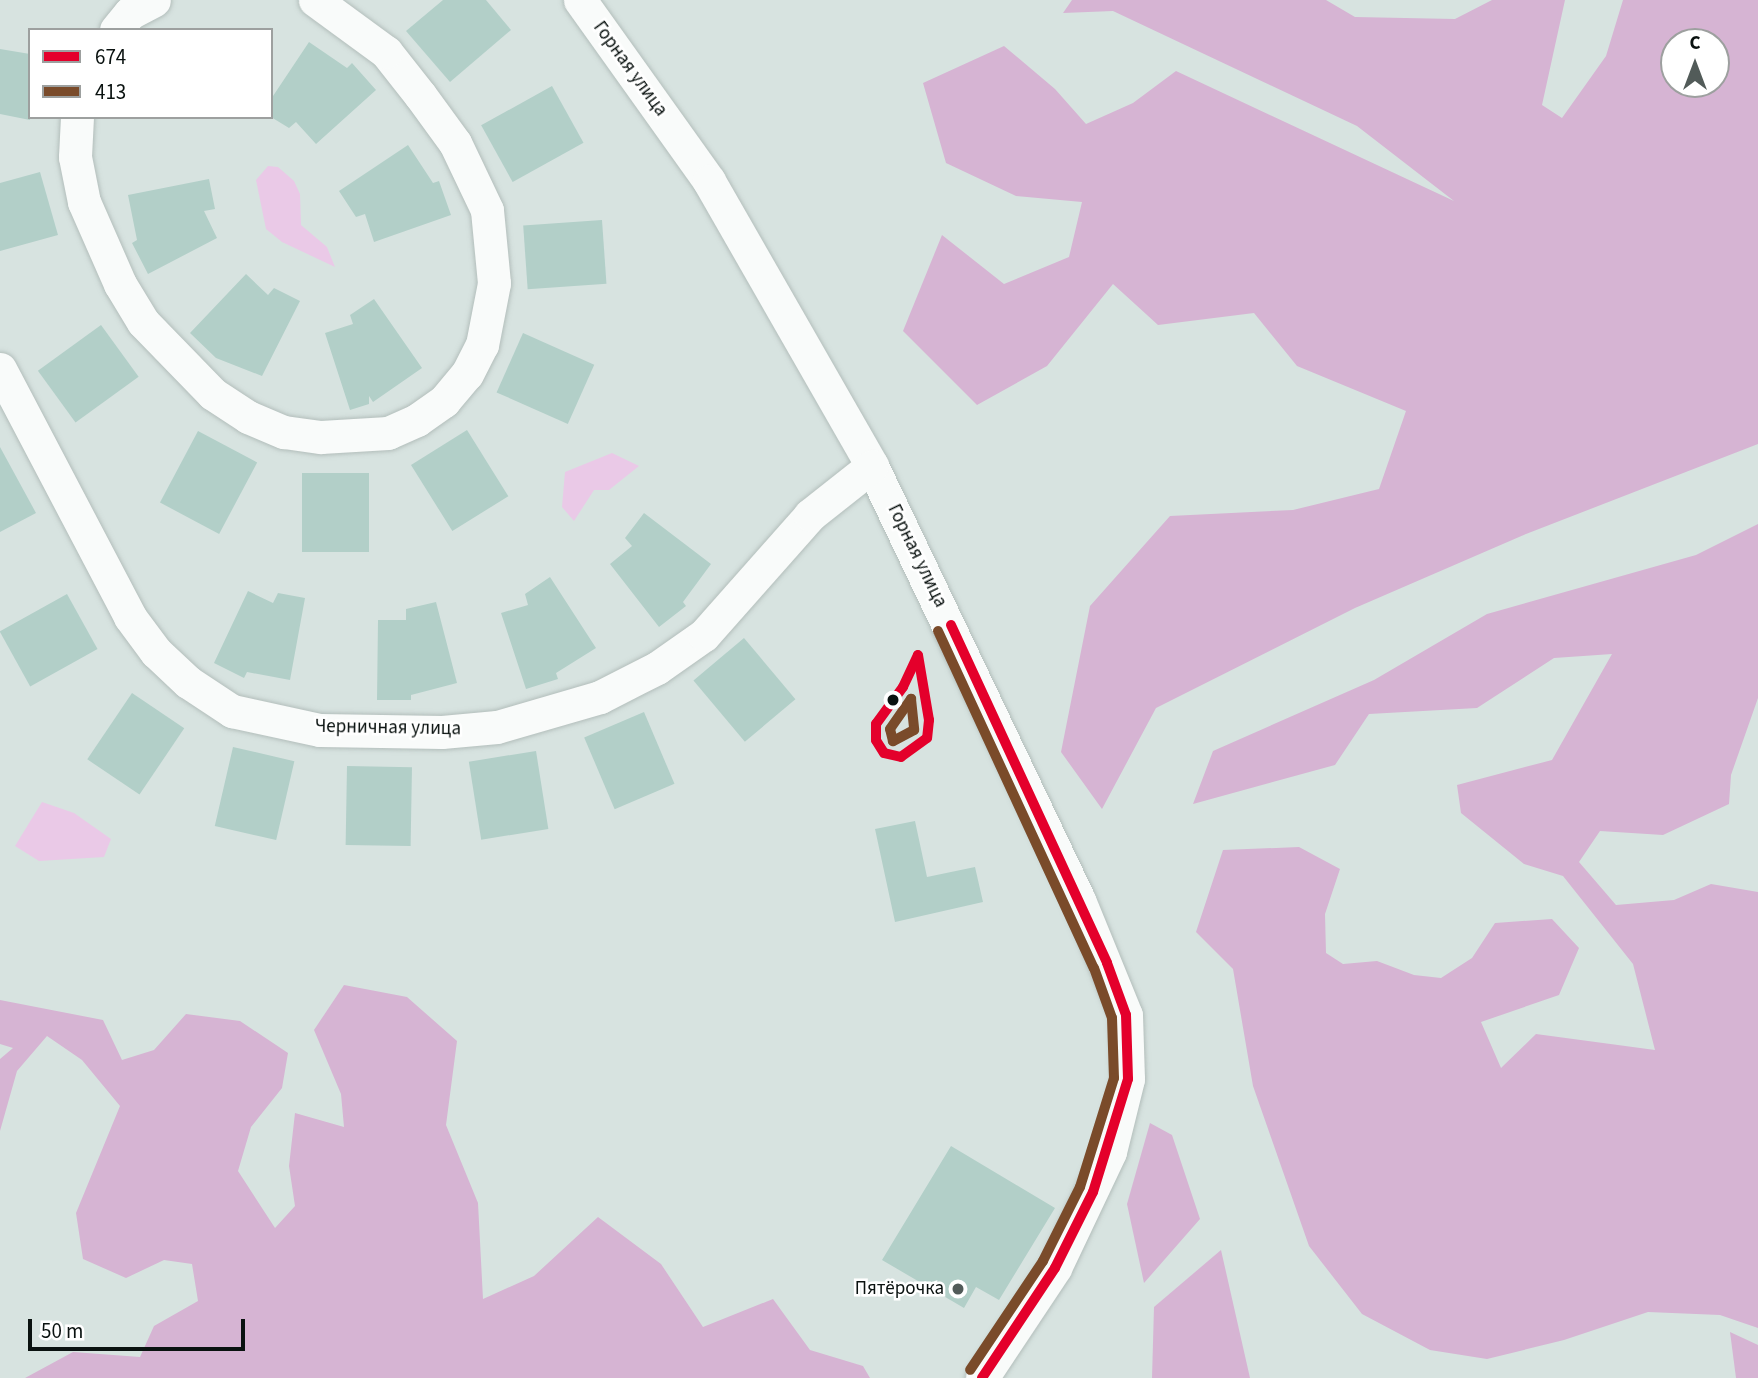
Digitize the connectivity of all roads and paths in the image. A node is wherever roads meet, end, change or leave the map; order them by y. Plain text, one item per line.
1 (154, 0) edge
2 (315, 0) edge
3 (580, 0) edge
4 (118, 28) edge
5 (76, 119) edge
6 (0, 369) edge
7 (872, 466) junction
8 (982, 1378) edge

1 - 4 street
2 - 5 street
3 - 7 street, Горная улица
6 - 7 street, Черничная улица
7 - 8 street, Горная улица

